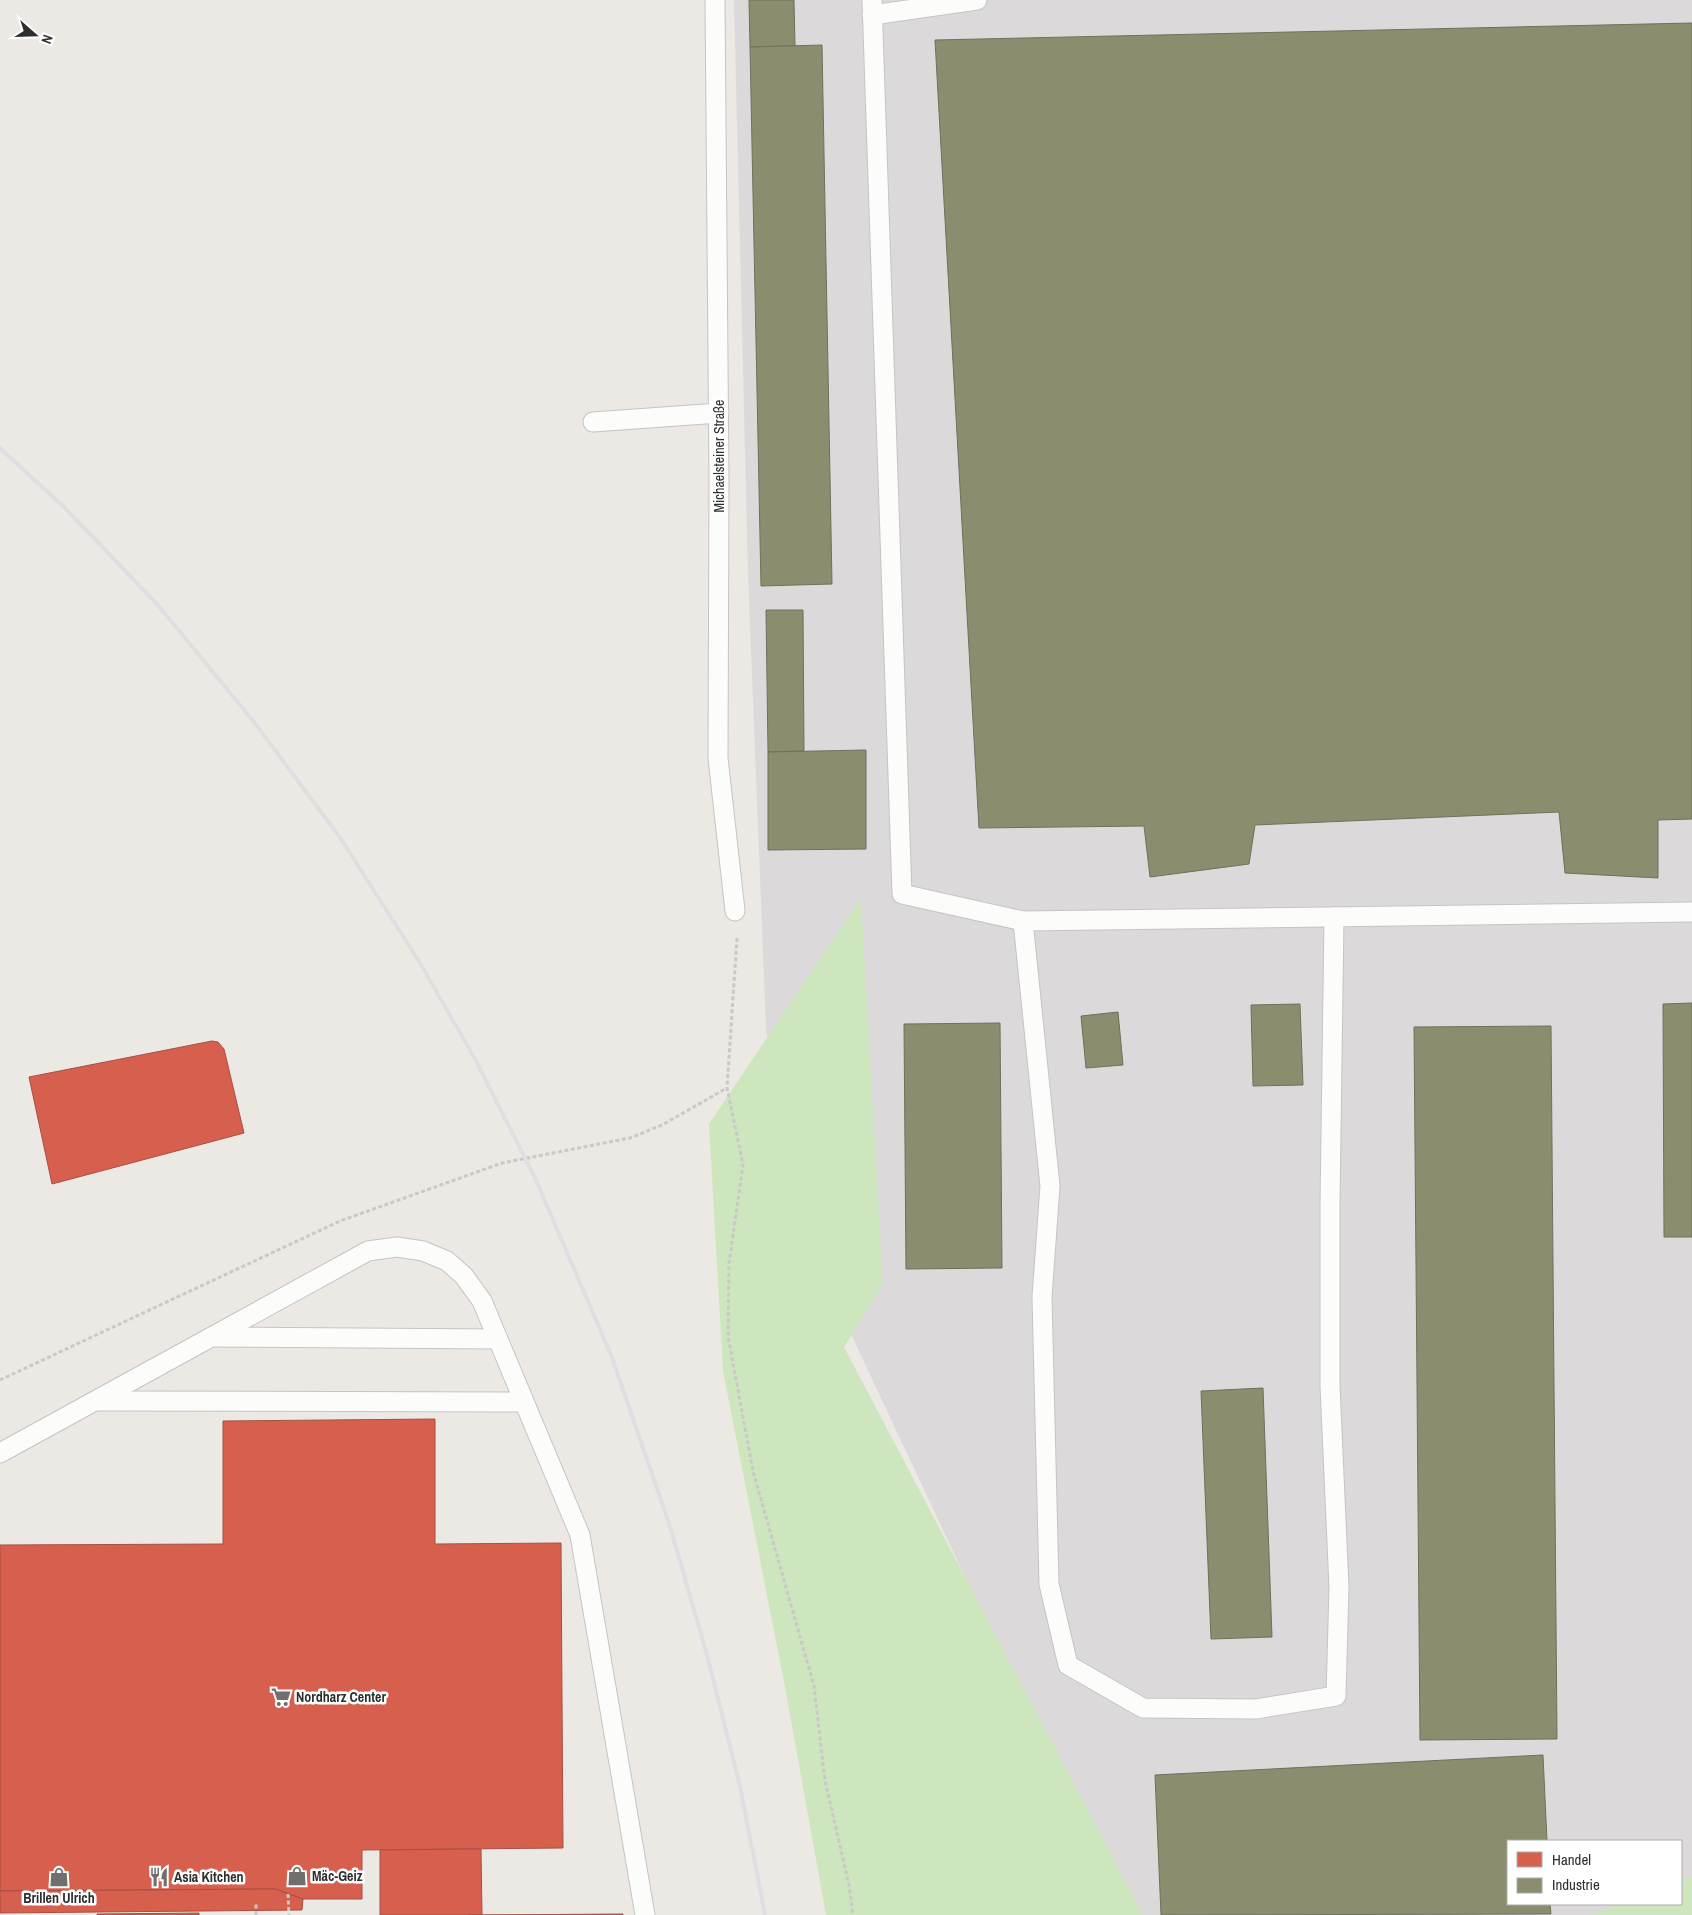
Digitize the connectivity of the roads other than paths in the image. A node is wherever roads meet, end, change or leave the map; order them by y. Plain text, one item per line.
1 (715, 0) edge
2 (977, 0) edge
3 (872, 7) edge
4 (719, 414) junction
5 (593, 422) dead end
6 (735, 911) road end
7 (1692, 912) edge
8 (1334, 917) junction
9 (1023, 922) junction
10 (210, 1337) junction
11 (498, 1339) junction
12 (95, 1401) junction
13 (524, 1402) junction
14 (0, 1452) edge
15 (645, 1915) edge

1 - 4 lane, Michaelsteiner Straße
2 - 3 lane
3 - 9 lane
4 - 5 lane
4 - 6 lane, Michaelsteiner Straße
7 - 8 lane
8 - 9 lane
8 - 9 lane
10 - 11 lane
10 - 11 lane
10 - 12 lane
11 - 13 lane
12 - 13 lane
12 - 14 lane
13 - 15 lane

